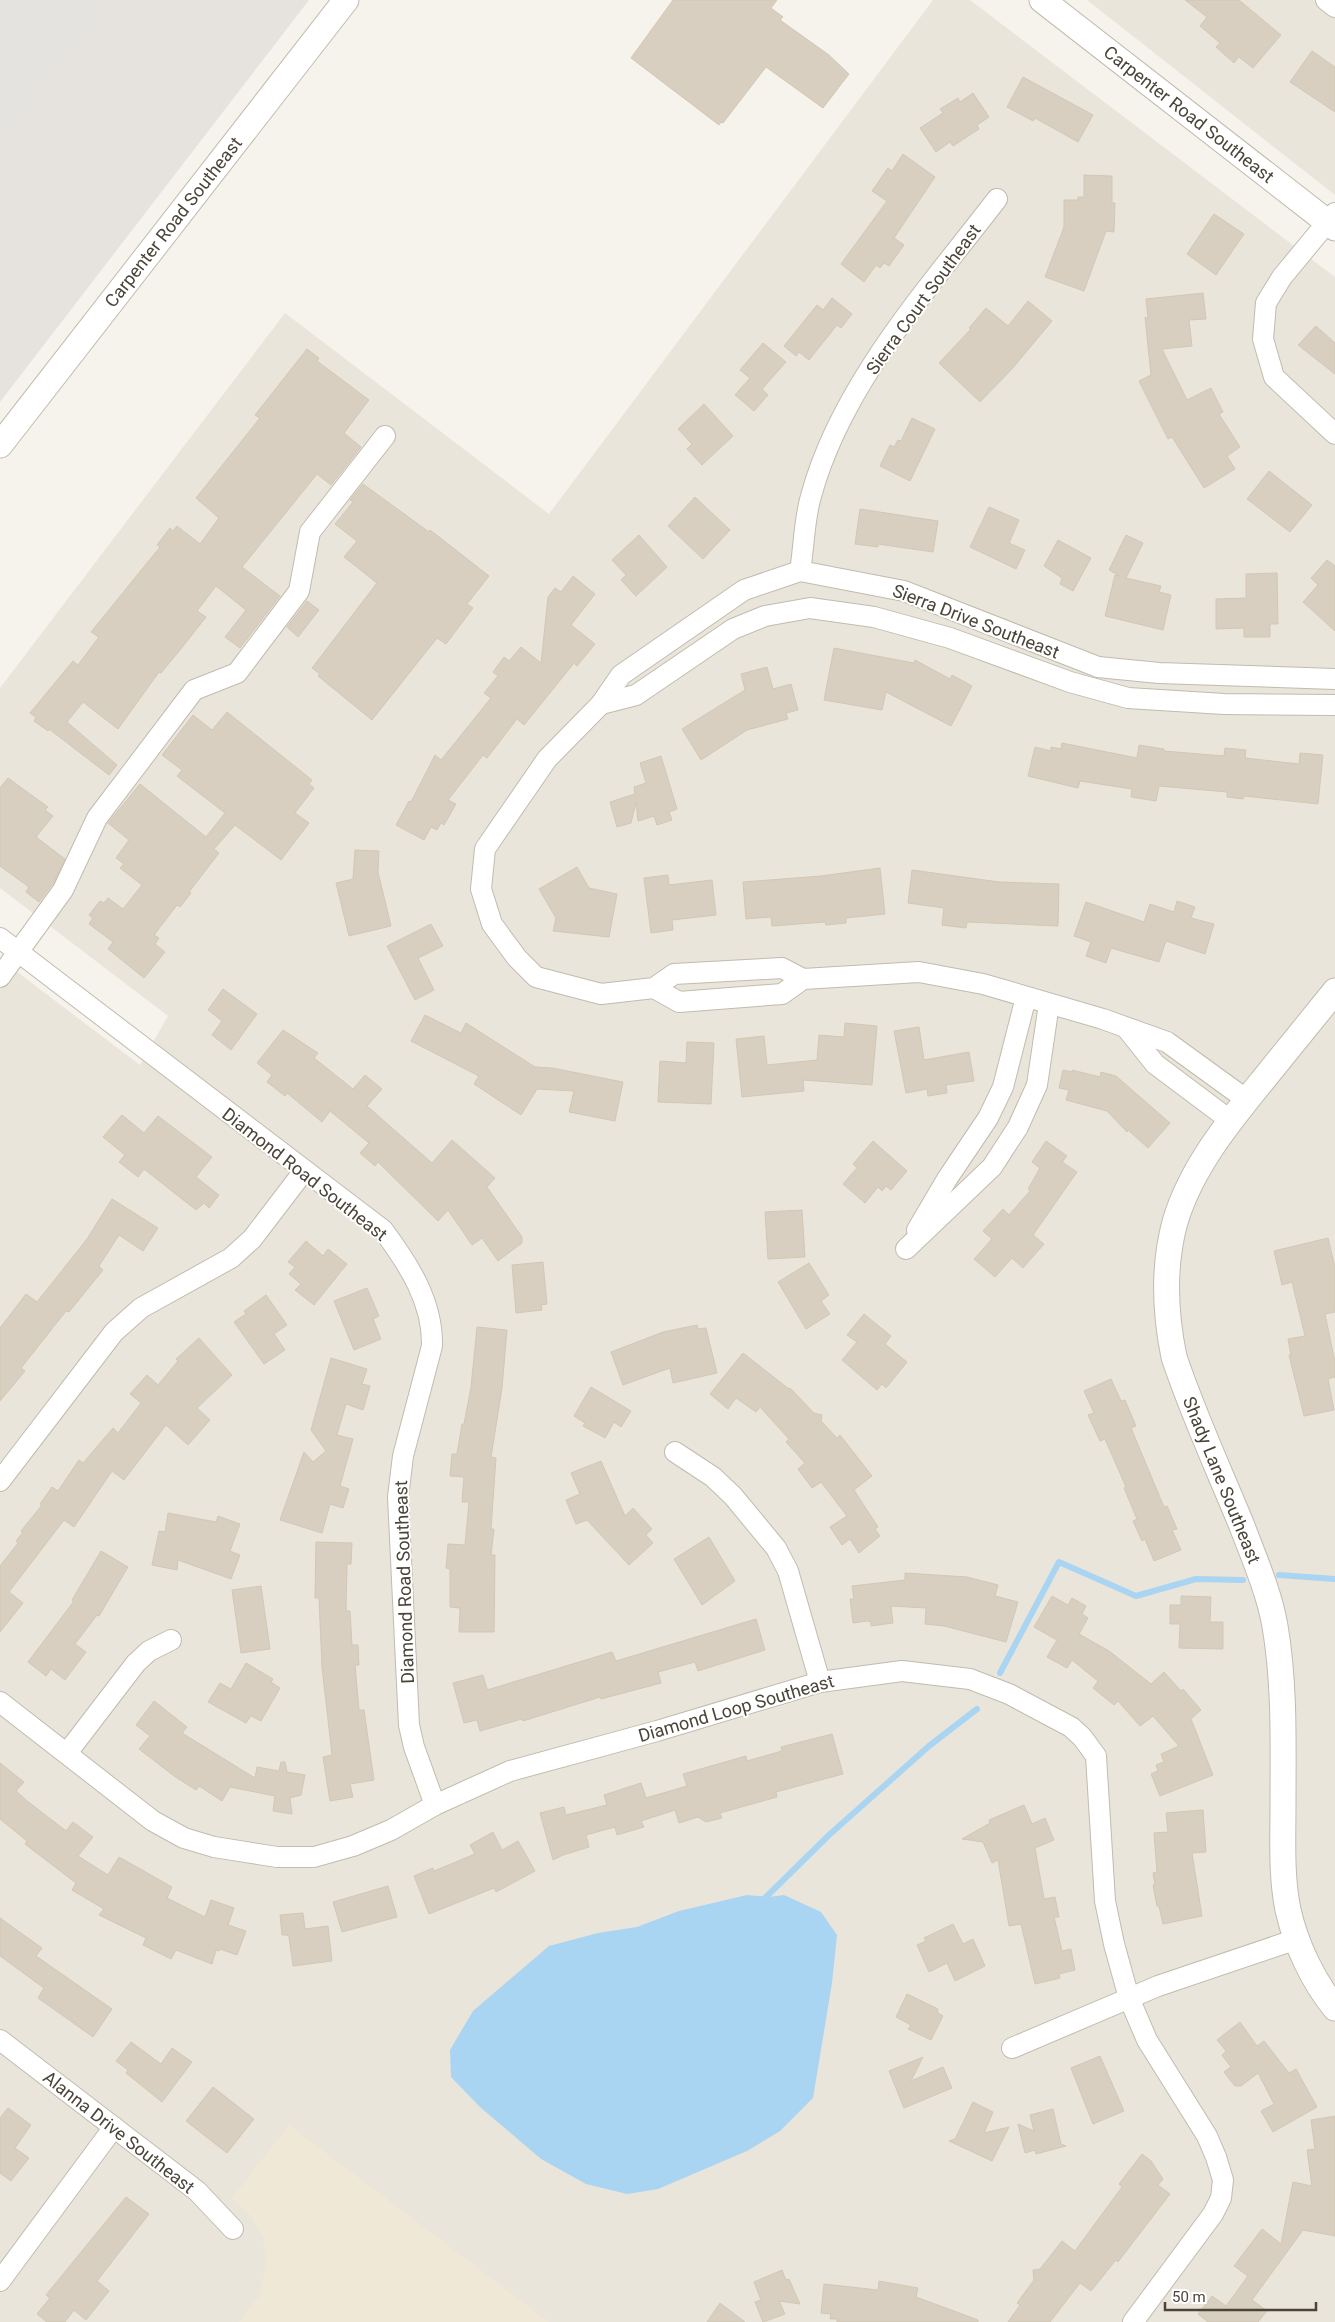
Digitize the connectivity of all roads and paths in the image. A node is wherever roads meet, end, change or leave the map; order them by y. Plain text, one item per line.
1 (346, 0) edge
2 (1042, 0) edge
3 (1326, 0) edge
4 (1335, 7) edge
5 (997, 199) dead end
6 (1332, 222) edge
7 (1335, 434) edge
8 (385, 436) dead end
9 (0, 445) edge
10 (800, 571) junction
11 (1335, 679) edge
12 (601, 704) junction
13 (1335, 705) edge
14 (0, 938) edge
15 (19, 952) junction
16 (0, 977) edge
17 (803, 979) junction
18 (654, 988) junction
19 (1335, 991) edge
20 (1026, 997) junction
21 (1049, 1004) junction
22 (1127, 1029) junction
23 (1247, 1100) junction
24 (1231, 1121) junction
25 (304, 1171) junction
26 (675, 1452) dead end
27 (0, 1481) edge
28 (171, 1640) dead end
29 (820, 1682) junction
30 (0, 1702) edge
31 (67, 1753) junction
32 (435, 1805) junction
33 (1297, 1939) junction
34 (1130, 1998) junction
35 (1335, 2008) edge
36 (0, 2040) edge
37 (1012, 2048) dead end
38 (114, 2126) junction
39 (233, 2229) dead end
40 (0, 2281) edge
41 (1133, 2322) edge

1 - 9 street, Carpenter Road Southeast
2 - 6 street, Carpenter Road Southeast
3 - 4 street
5 - 10 street, Sierra Court Southeast
6 - 7 street
8 - 15 street
10 - 11 street, Sierra Drive Southeast
10 - 12 street, Sierra Drive Southeast
12 - 13 street, Sierra Drive Southeast
12 - 18 street, Sierra Drive Southeast
14 - 15 street, Diamond Road Southeast
15 - 16 street
15 - 25 street, Diamond Road Southeast
17 - 18 street, Sierra Drive Southeast
17 - 18 street
17 - 20 street, Sierra Drive Southeast
19 - 23 street, Shady Lane Southeast
20 - 21 street, Sierra Drive Southeast
20 - 21 street
21 - 22 street, Sierra Drive Southeast
22 - 23 street, Sierra Drive Southeast
22 - 24 street, Sierra Drive Southeast
23 - 24 street, Shady Lane Southeast
24 - 33 street, Shady Lane Southeast
25 - 27 street
25 - 32 street, Diamond Road Southeast
26 - 29 street
28 - 31 street
29 - 32 street, Diamond Loop Southeast
29 - 34 street, Diamond Loop Southeast
30 - 31 street, Diamond Loop Southeast
31 - 32 street, Diamond Loop Southeast
33 - 34 street
33 - 35 street, Shady Lane Southeast
34 - 37 street
34 - 41 street, Diamond Loop Southeast
36 - 38 street, Alanna Drive Southeast
38 - 39 street, Alanna Drive Southeast
38 - 40 street

